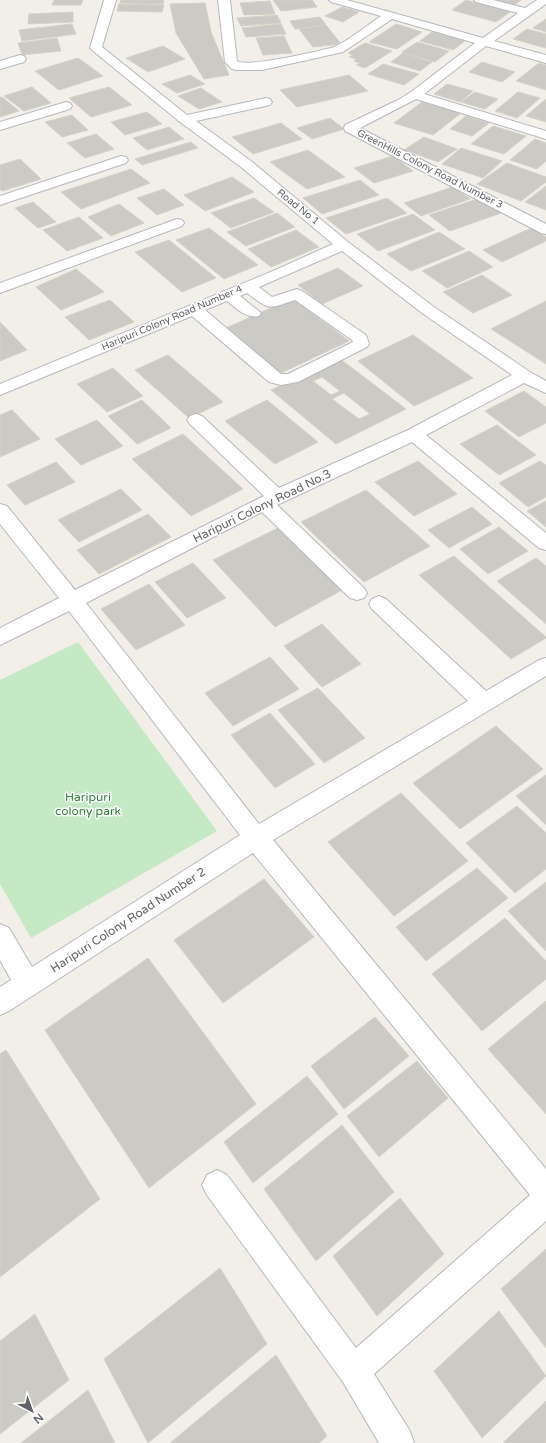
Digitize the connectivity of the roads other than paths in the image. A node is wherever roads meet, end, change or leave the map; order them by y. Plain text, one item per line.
1 (110, 0) edge
2 (224, 0) edge
3 (335, 0) edge
4 (480, 0) edge
5 (534, 0) edge
6 (544, 0) edge
7 (523, 11) junction
8 (389, 16) junction
9 (484, 42) junction
10 (20, 59) dead end
11 (546, 59) edge
12 (0, 65) edge
13 (415, 95) junction
14 (266, 102) dead end
15 (66, 106) dead end
16 (185, 119) junction
17 (0, 126) edge
18 (546, 135) edge
19 (121, 160) dead end
20 (0, 201) edge
21 (177, 223) dead end
22 (546, 230) edge
23 (344, 245) junction
24 (248, 286) junction
25 (0, 288) edge
26 (229, 295) junction
27 (194, 309) junction
28 (253, 313) dead end
29 (524, 376) junction
30 (546, 387) edge
31 (0, 390) edge
32 (196, 420) dead end
33 (414, 434) junction
34 (271, 500) junction
35 (0, 511) edge
36 (546, 543) edge
37 (357, 593) dead end
38 (73, 601) junction
39 (379, 604) dead end
40 (0, 637) edge
41 (546, 666) edge
42 (484, 703) junction
43 (256, 838) junction
44 (0, 936) edge
45 (28, 984) junction
46 (0, 1002) edge
47 (217, 1185) dead end
48 (546, 1192) edge
49 (546, 1201) edge
50 (354, 1371) junction
51 (398, 1443) edge

1 - 16 street, Road No 1
2 - 8 street
3 - 8 street
4 - 7 street
5 - 7 street
6 - 7 street, GreenHills Colony Road Number 3
7 - 9 street, GreenHills Colony Road Number 3
8 - 9 street
9 - 11 street
9 - 13 street, GreenHills Colony Road Number 3
10 - 12 street
13 - 18 street
13 - 22 street, GreenHills Colony Road Number 3
14 - 16 street
15 - 17 street
16 - 23 street, Road No 1
19 - 20 street
21 - 25 street
23 - 24 street, Haripuri Colony Road Number 4
23 - 29 street, Road No 1
24 - 26 street, Haripuri Colony Road Number 4
24 - 27 street
26 - 27 street, Haripuri Colony Road Number 4
26 - 28 street
27 - 31 street, Haripuri Colony Road Number 4
29 - 30 street, Road No 1
29 - 33 street, Haripuri Colony Road No.3
32 - 34 street
33 - 34 street, Haripuri Colony Road No.3
33 - 36 street
34 - 37 street
34 - 38 street, Haripuri Colony Road No.3
35 - 38 street
38 - 40 street, Haripuri Colony Road No.3
38 - 43 street
39 - 42 street
41 - 42 street, Haripuri Colony Road Number 2
42 - 43 street, Haripuri Colony Road Number 2
43 - 45 street, Haripuri Colony Road Number 2
43 - 48 street
44 - 45 street
45 - 46 street, Haripuri Colony Road Number 2
47 - 50 street
49 - 50 street
50 - 51 street

